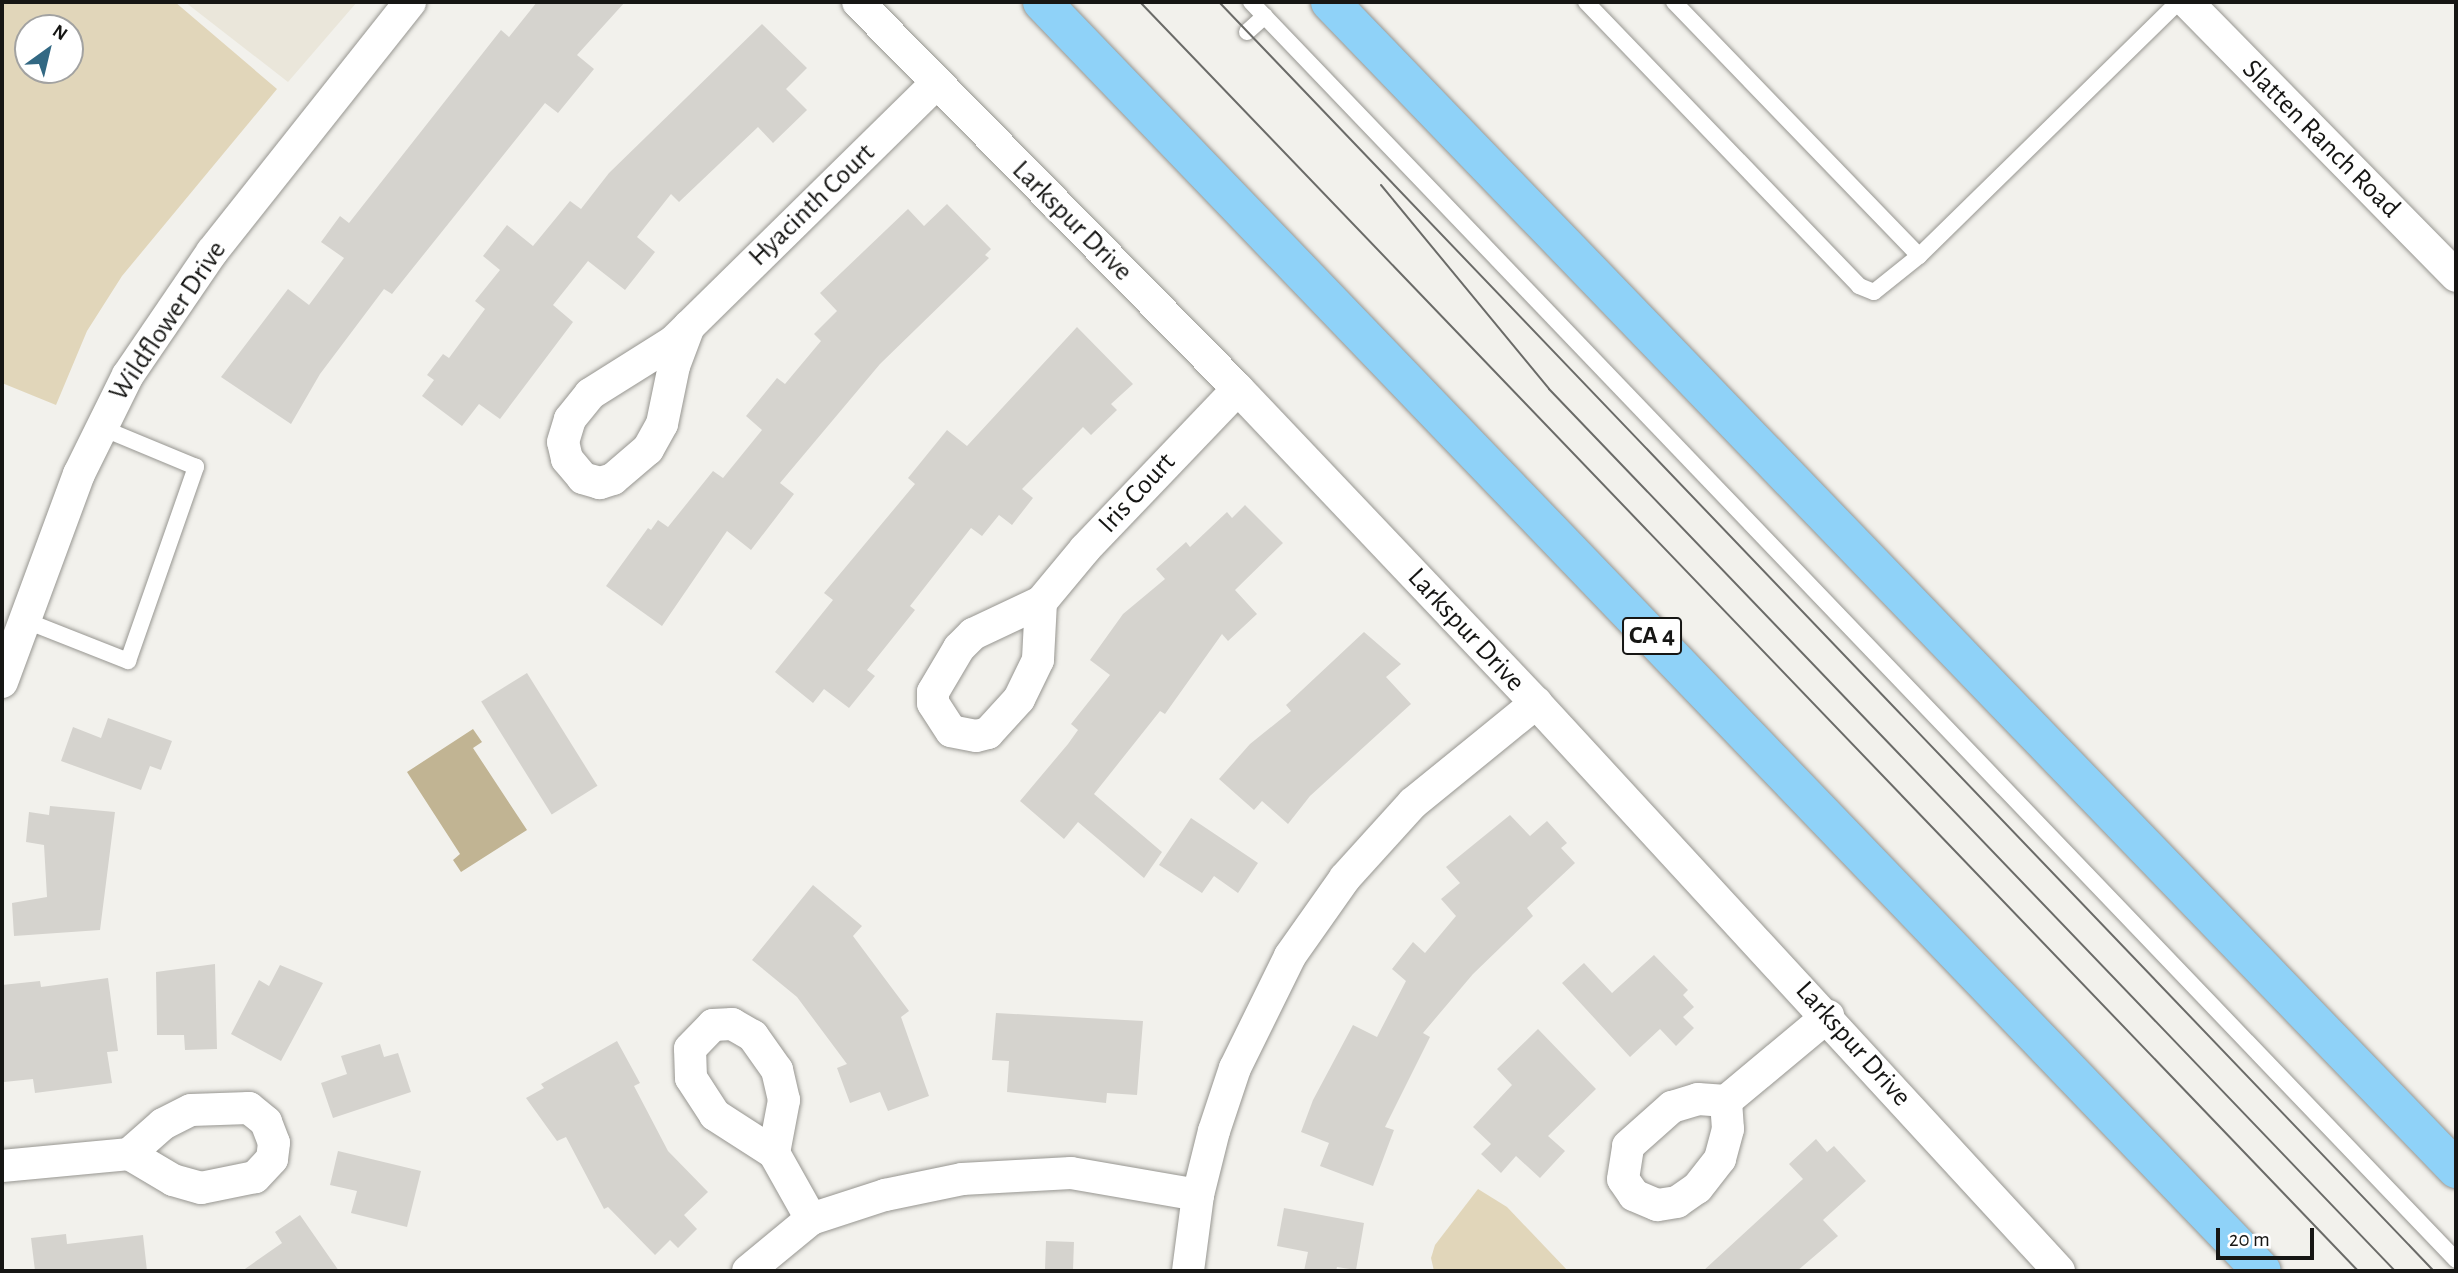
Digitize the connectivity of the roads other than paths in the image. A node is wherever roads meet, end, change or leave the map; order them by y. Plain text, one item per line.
1 (410, 2) edge
2 (858, 2) edge
3 (1042, 2) edge
4 (1251, 2) edge
5 (1330, 2) edge
6 (1586, 2) edge
7 (1674, 2) edge
8 (2178, 2) edge
9 (2186, 2) edge
10 (1265, 16) junction
11 (1247, 32) dead end
12 (936, 84) junction
13 (1919, 256) junction
14 (2456, 276) edge
15 (689, 326) junction
16 (1238, 389) junction
17 (100, 427) junction
18 (1041, 602) dead end
19 (13, 617) edge
20 (2, 682) edge
21 (1536, 704) junction
22 (1828, 1016) junction
23 (1726, 1101) dead end
24 (774, 1153) dead end
25 (128, 1154) dead end
26 (2, 1166) edge
27 (2456, 1169) edge
28 (1198, 1195) junction
29 (811, 1219) junction
30 (2456, 1260) edge
31 (748, 1271) edge
32 (1188, 1271) edge
33 (2059, 1271) edge
34 (2262, 1271) edge

1 - 17 street, Wildflower Drive
2 - 12 street, Larkspur Drive
3 - 34 highway, CA 4
4 - 10 lane
5 - 27 highway
6 - 13 lane
7 - 13 lane
8 - 13 lane
9 - 14 street, Slatten Ranch Road
10 - 11 lane
10 - 30 lane
12 - 15 street, Hyacinth Court
12 - 16 street, Larkspur Drive
15 - 15 street, Hyacinth Court
16 - 18 street, Iris Court
16 - 21 street, Larkspur Drive
17 - 19 street, Wildflower Drive
17 - 19 lane
19 - 20 street, Wildflower Drive
21 - 22 street, Larkspur Drive
21 - 28 street
22 - 23 street
22 - 33 street, Larkspur Drive
24 - 29 street
25 - 26 street
28 - 29 street
28 - 32 street
29 - 31 street

